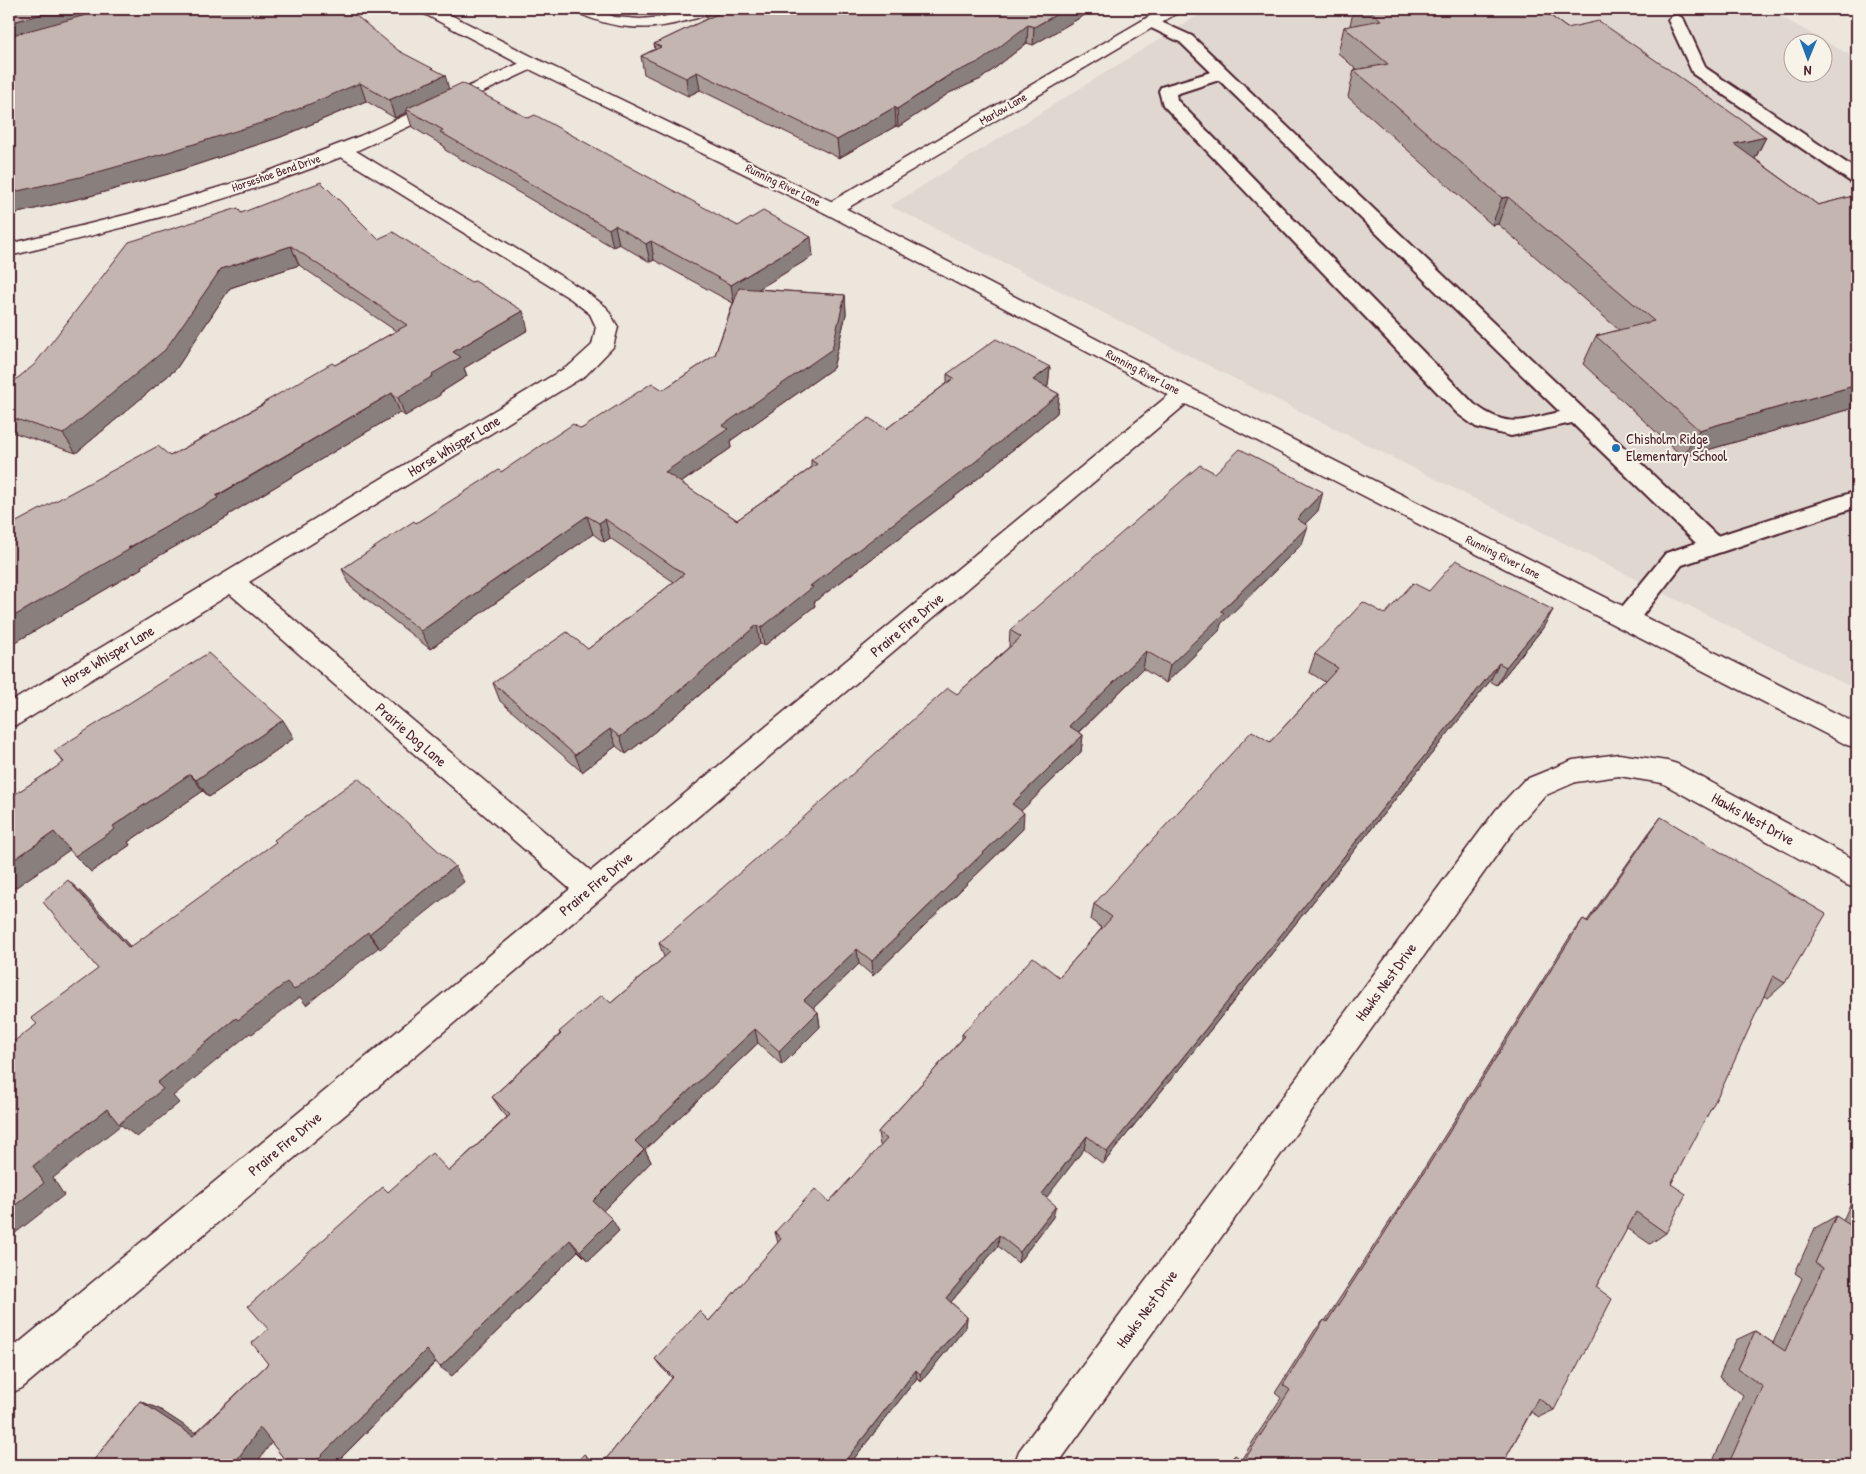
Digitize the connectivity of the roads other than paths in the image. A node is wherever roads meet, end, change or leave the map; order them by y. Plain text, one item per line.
1 (427, 9) edge
2 (582, 9) edge
3 (705, 9) edge
4 (1173, 9) edge
5 (1676, 20) dead end
6 (1150, 22) junction
7 (531, 63) junction
8 (1222, 74) junction
9 (342, 150) junction
10 (1857, 178) edge
11 (832, 209) junction
12 (9, 250) edge
13 (1184, 394) junction
14 (1577, 415) junction
15 (1857, 499) edge
16 (1713, 546) junction
17 (232, 581) junction
18 (1626, 619) junction
19 (9, 716) edge
20 (1857, 737) edge
21 (1857, 876) edge
22 (591, 889) junction
23 (9, 1375) edge
24 (1033, 1465) edge

1 - 7 street, Running River Lane
2 - 3 street
4 - 6 street, Marlow Lane
5 - 10 lane
6 - 8 lane
6 - 11 street, Marlow Lane
7 - 9 street, Horseshoe Bend Drive
7 - 11 street, Running River Lane
8 - 14 lane
8 - 14 lane
9 - 12 street, Horseshoe Bend Drive
9 - 17 street, Horse Whisper Lane
11 - 13 street, Running River Lane
13 - 18 street, Running River Lane
13 - 22 street, Praire Fire Drive
14 - 16 lane
15 - 16 lane
16 - 18 lane
17 - 19 street, Horse Whisper Lane
17 - 22 street, Prairie Dog Lane
18 - 20 street, Running River Lane
21 - 24 street, Hawks Nest Drive
22 - 23 street, Praire Fire Drive

